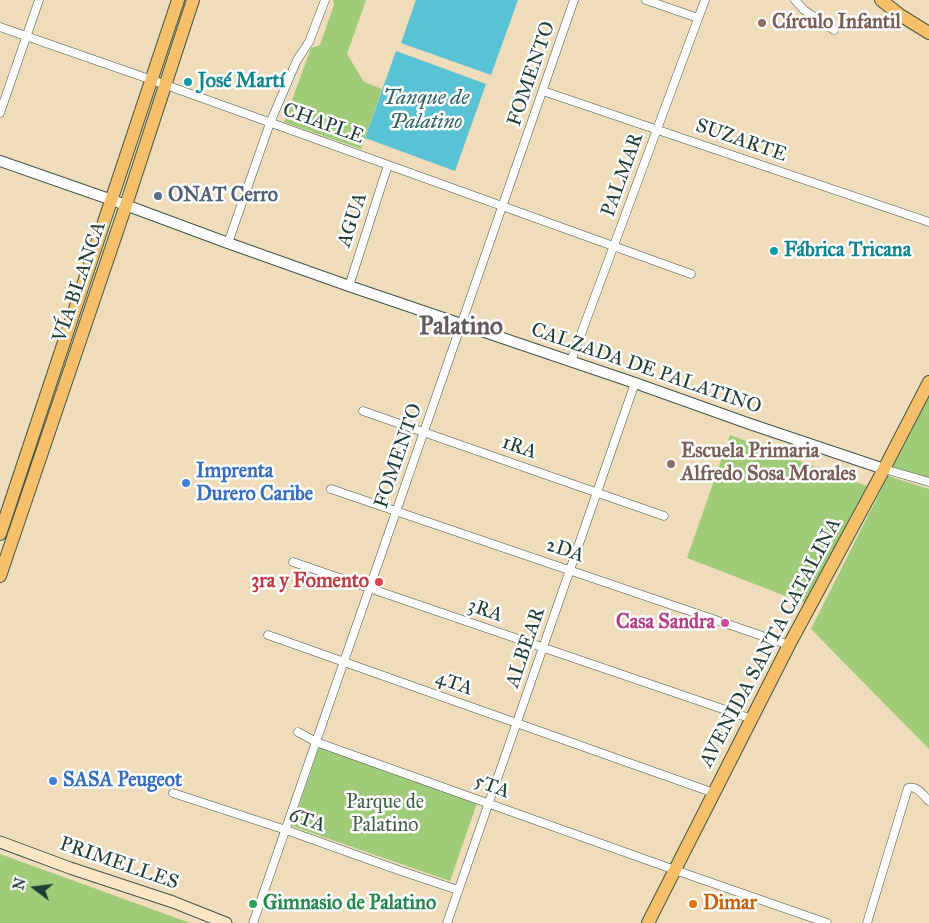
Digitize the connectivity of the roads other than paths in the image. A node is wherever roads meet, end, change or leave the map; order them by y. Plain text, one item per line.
1 (39, 0) edge
2 (178, 0) edge
3 (193, 0) edge
4 (325, 0) edge
5 (574, 0) edge
6 (646, 0) edge
7 (704, 0) edge
8 (795, 0) edge
9 (881, 0) edge
10 (698, 18) junction
11 (0, 27) edge
12 (834, 30) dead end
13 (929, 33) edge
14 (26, 36) junction
15 (152, 80) junction
16 (166, 85) junction
17 (543, 91) junction
18 (0, 113) edge
19 (270, 122) junction
20 (657, 129) junction
21 (0, 161) edge
22 (388, 165) junction
23 (112, 200) junction
24 (126, 205) junction
25 (503, 206) junction
26 (929, 222) edge
27 (228, 243) junction
28 (614, 246) junction
29 (691, 274) dead end
30 (349, 286) junction
31 (462, 324) junction
32 (572, 361) junction
33 (929, 382) edge
34 (635, 383) junction
35 (363, 411) dead end
36 (424, 432) junction
37 (884, 469) junction
38 (929, 482) edge
39 (331, 489) dead end
40 (597, 493) junction
41 (397, 511) junction
42 (664, 516) dead end
43 (0, 534) edge
44 (292, 562) dead end
45 (570, 570) junction
46 (0, 576) edge
47 (370, 588) junction
48 (268, 635) dead end
49 (790, 645) junction
50 (543, 648) junction
51 (344, 662) junction
52 (752, 719) junction
53 (517, 723) junction
54 (298, 732) dead end
55 (316, 742) junction
56 (173, 793) dead end
57 (714, 793) junction
58 (929, 801) edge
59 (489, 804) junction
60 (286, 830) junction
61 (0, 842) edge
62 (675, 870) junction
63 (458, 890) junction
64 (226, 923) edge
65 (253, 923) edge
66 (447, 923) edge
67 (648, 923) edge
68 (828, 923) edge
69 (868, 923) edge

1 - 14 street
2 - 15 main road, VÍA BLANCA
3 - 16 main road, VÍA BLANCA
4 - 19 street
5 - 17 street, FOMENTO
6 - 10 street
7 - 10 street, PALMAR
8 - 12 street
9 - 13 main road
10 - 20 street, PALMAR
11 - 14 street, CHAPLE
14 - 15 street, CHAPLE
14 - 18 street
15 - 16 street, CHAPLE
15 - 23 main road, VÍA BLANCA
16 - 19 street, CHAPLE
16 - 24 main road, VÍA BLANCA
17 - 20 street, SUZARTE
17 - 25 street, FOMENTO
19 - 22 street, CHAPLE
19 - 27 street
20 - 26 street, SUZARTE
20 - 28 street, PALMAR
21 - 23 street, CALZADA DE PALATINO
22 - 25 street, CHAPLE
22 - 30 street, AGUA
23 - 24 street, CALZADA DE PALATINO
23 - 43 main road, VÍA BLANCA
24 - 27 street, CALZADA DE PALATINO
24 - 46 main road, VÍA BLANCA
25 - 28 street, CHAPLE
25 - 31 street, FOMENTO
27 - 30 street, CALZADA DE PALATINO
28 - 29 street, CHAPLE
28 - 32 street, PALMAR
30 - 31 street, CALZADA DE PALATINO
31 - 32 street, CALZADA DE PALATINO
31 - 36 street, FOMENTO
32 - 34 street, CALZADA DE PALATINO
33 - 37 main road, AVENIDA SANTA CATALINA
34 - 37 street, CALZADA DE PALATINO
34 - 40 street, ALBEAR
35 - 36 street, 1RA
36 - 40 street, 1RA
36 - 41 street, FOMENTO
37 - 38 street
37 - 49 main road, AVENIDA SANTA CATALINA
39 - 41 street, 2DA
40 - 42 street, 1RA
40 - 45 street, ALBEAR
41 - 45 street, 2DA
41 - 47 street, FOMENTO
44 - 47 street, 3RA
45 - 49 street, 2DA
45 - 50 street, ALBEAR
47 - 50 street, 3RA
47 - 51 street, FOMENTO
48 - 51 street, 4TA
49 - 52 main road, AVENIDA SANTA CATALINA
50 - 52 street, 3RA
50 - 53 street, ALBEAR
51 - 53 street, 4TA
51 - 55 street, FOMENTO
52 - 57 main road, AVENIDA SANTA CATALINA
53 - 57 street, 4TA
53 - 59 street, ALBEAR
54 - 55 street, 5TA
55 - 59 street, 5TA
55 - 60 street, FOMENTO
56 - 60 street, 6TA
57 - 62 main road, AVENIDA SANTA CATALINA
58 - 69 street
59 - 62 street, 5TA
59 - 63 street, ALBEAR
60 - 63 street, 6TA
60 - 65 street, FOMENTO
61 - 64 main road, PRIMELLES
62 - 67 main road, AVENIDA SANTA CATALINA
62 - 68 street, 5TA
63 - 66 street, ALBEAR

